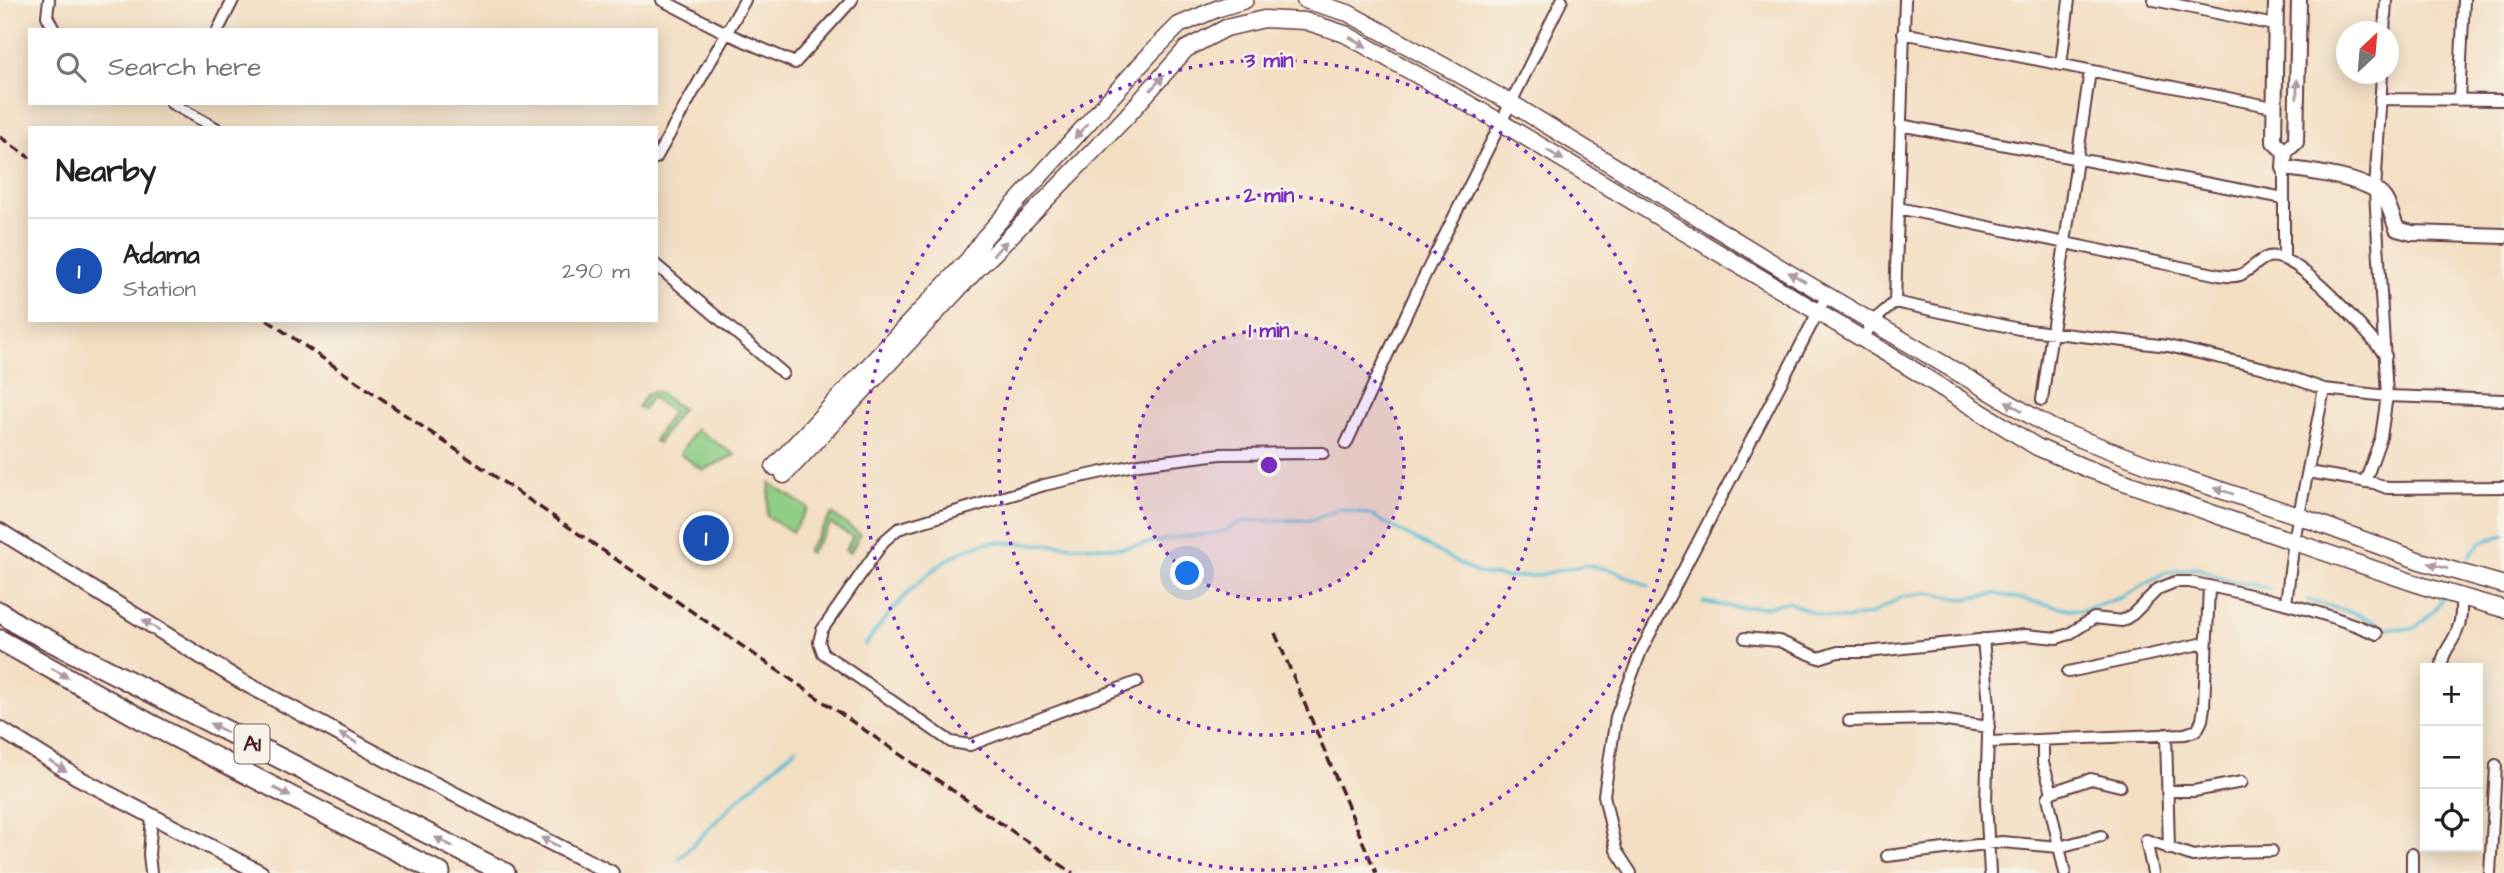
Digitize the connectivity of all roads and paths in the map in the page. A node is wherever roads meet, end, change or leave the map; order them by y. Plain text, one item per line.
1 (49, 0) edge
2 (233, 0) edge
3 (662, 0) edge
4 (745, 0) edge
5 (852, 0) edge
6 (1245, 0) edge
7 (1305, 0) edge
8 (1562, 0) edge
9 (1905, 0) edge
10 (2069, 0) edge
11 (2154, 0) edge
12 (2276, 0) edge
13 (2299, 0) edge
14 (2386, 0) edge
15 (2464, 0) edge
16 (2385, 21) edge
17 (2274, 25) junction
18 (53, 28) edge
19 (219, 28) edge
20 (726, 33) junction
21 (1903, 33) junction
22 (2061, 65) junction
23 (2090, 71) junction
24 (2381, 84) edge
25 (2380, 99) junction
26 (2459, 100) junction
27 (2504, 100) edge
28 (1511, 103) junction
29 (177, 105) edge
30 (2273, 107) junction
31 (1502, 123) junction
32 (1900, 125) junction
33 (213, 126) edge
34 (2284, 152) junction
35 (658, 154) edge
36 (2077, 159) junction
37 (2284, 168) junction
38 (2375, 191) junction
39 (2284, 198) junction
40 (1898, 208) junction
41 (2504, 236) edge
42 (2066, 244) junction
43 (2284, 257) junction
44 (658, 267) edge
45 (1827, 295) junction
46 (1895, 302) junction
47 (1817, 312) junction
48 (1873, 321) junction
49 (2053, 333) junction
50 (1863, 340) junction
51 (2386, 356) junction
52 (783, 373) dead end
53 (2324, 389) junction
54 (2387, 396) junction
55 (2042, 400) dead end
56 (2504, 400) edge
57 (1346, 444) dead end
58 (1323, 453) dead end
59 (2308, 472) junction
60 (2365, 482) junction
61 (2504, 487) edge
62 (2299, 516) junction
63 (0, 531) edge
64 (2294, 540) junction
65 (2504, 585) edge
66 (2209, 586) junction
67 (2461, 596) junction
68 (2286, 603) junction
69 (2504, 609) edge
70 (0, 612) edge
71 (2377, 635) dead end
72 (1745, 638) dead end
73 (1983, 639) junction
74 (0, 640) edge
75 (2205, 643) junction
76 (2442, 663) edge
77 (2068, 673) dead end
78 (1137, 681) dead end
79 (1849, 721) dead end
80 (1989, 727) junction
81 (0, 729) edge
82 (2166, 734) junction
83 (2043, 740) junction
84 (1990, 742) junction
85 (2496, 765) dead end
86 (2242, 782) dead end
87 (2120, 786) dead end
88 (2167, 791) junction
89 (2052, 792) junction
90 (152, 817) junction
91 (2101, 836) dead end
92 (1988, 844) junction
93 (2059, 847) junction
94 (2169, 849) junction
95 (2272, 850) dead end
96 (2412, 853) dead end
97 (1887, 856) dead end
98 (151, 873) edge
99 (261, 873) edge
100 (440, 873) edge
101 (505, 873) edge
102 (611, 873) edge
103 (1631, 873) edge
104 (1990, 873) edge
105 (2065, 873) edge
106 (2153, 873) edge
107 (2412, 873) edge
108 (2490, 873) edge

1 - 18 street
2 - 19 street
3 - 20 street
4 - 20 street
5 - 20 street
6 -> 31 main road
7 - 28 main road
8 - 28 street
9 - 21 street
10 - 22 street
11 - 17 street
12 - 17 street
34 -> 13 street
14 - 16 street
15 - 26 street
17 - 30 street
20 - 35 street
21 - 22 street
21 - 32 street
22 - 23 street
23 - 30 street
23 - 36 street
24 - 25 street
25 - 26 street
25 - 38 street
26 - 27 street
28 - 31 street
45 -> 28 main road
29 - 33 street
30 - 34 street
31 -> 47 main road
31 - 57 street
32 - 36 street
32 - 40 street
34 - 37 street
36 - 39 street
36 - 42 street
37 - 38 street
37 - 39 street
38 - 41 street
38 - 51 street
39 - 43 street
40 - 42 street
40 - 46 street
42 - 43 street
42 - 49 street
43 - 51 street
44 - 52 street
45 - 47 street
45 - 48 main road
46 - 48 street
46 - 49 street
47 - 50 main road
47 - 103 street
48 - 50 street
62 -> 48 main road
49 - 53 street
49 - 55 street
50 - 64 main road
51 - 54 street
53 - 54 street
53 - 59 street
54 - 56 street
54 - 60 street
58 - 78 street
59 - 60 street
59 - 62 street
60 - 61 street
62 - 64 street
65 -> 62 main road
102 -> 63 street
64 - 67 main road
64 - 68 street
66 - 68 street
66 - 73 street
66 - 75 street
67 - 69 main road
67 - 76 street
68 - 71 street
101 -> 70 highway, A1
72 - 73 street
73 - 80 street
74 -> 100 highway, A1
75 - 77 street
75 - 82 street
79 - 80 street
80 - 84 street
81 -> 90 street
82 - 83 street
82 - 88 street
83 - 84 street
83 - 89 street
84 - 92 street
85 - 108 street
86 - 88 street
87 - 89 street
88 - 94 street
89 - 93 street
90 - 98 street
90 - 99 street
91 - 93 street
92 - 93 street
92 - 97 street
92 - 104 street
93 - 105 street
94 - 95 street
94 - 106 street
96 - 107 street

